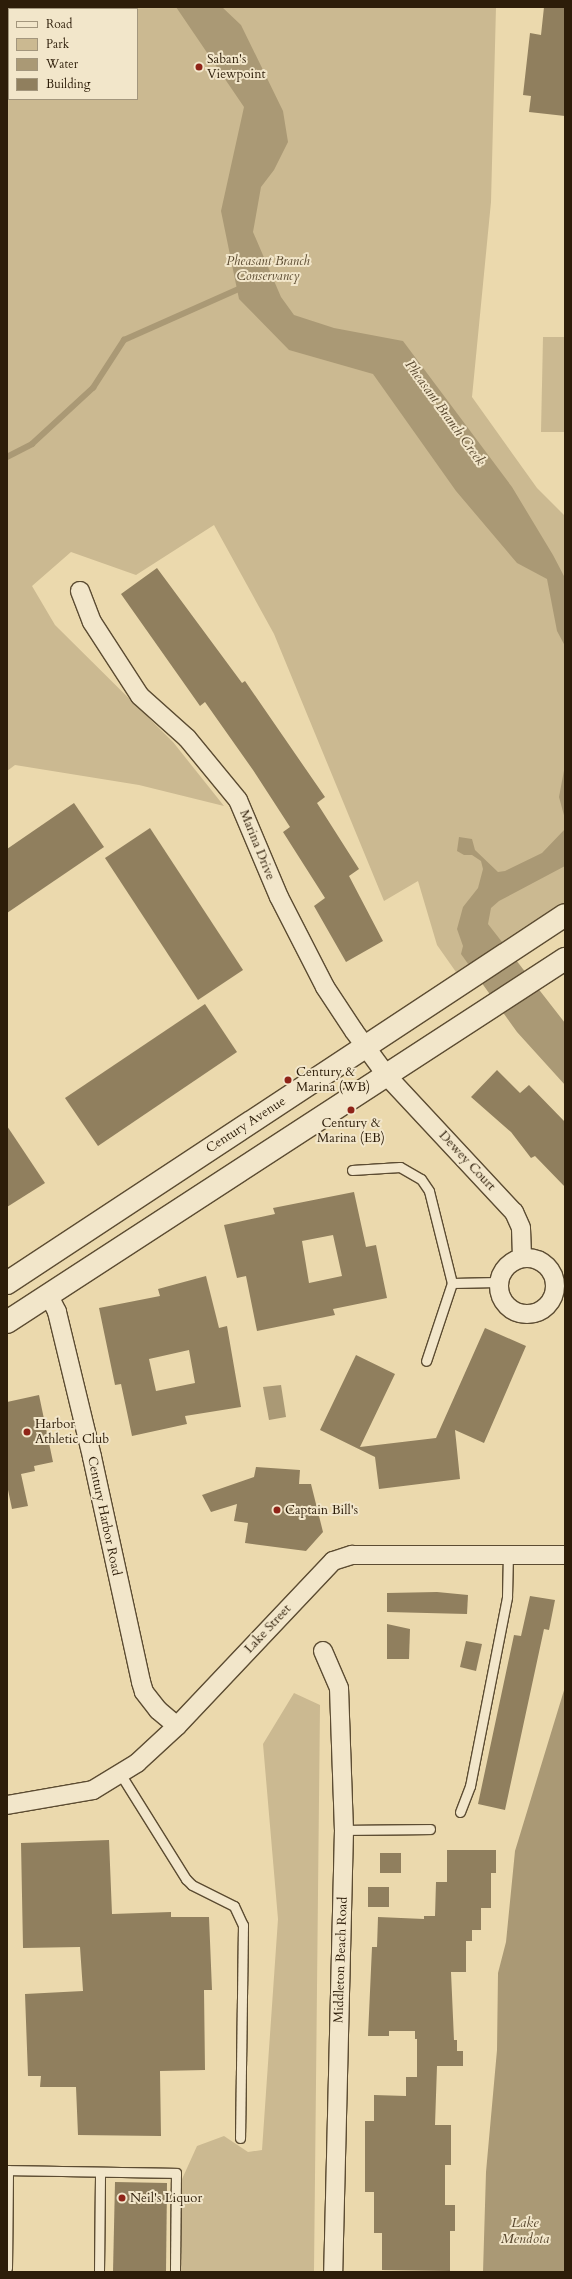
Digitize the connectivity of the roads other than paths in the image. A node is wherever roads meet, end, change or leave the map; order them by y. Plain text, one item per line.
1 (80, 591) dead end
2 (565, 915) edge
3 (559, 963) edge
4 (365, 1046) junction
5 (387, 1076) junction
6 (352, 1170) dead end
7 (522, 1257) junction
8 (498, 1282) junction
9 (7, 1283) edge
10 (452, 1283) junction
11 (49, 1296) junction
12 (7, 1322) edge
13 (426, 1362) dead end
14 (508, 1554) junction
15 (565, 1555) edge
16 (323, 1651) dead end
17 (177, 1726) junction
18 (121, 1774) junction
19 (7, 1805) edge
20 (460, 1812) dead end
21 (430, 1829) dead end
22 (344, 1830) junction
23 (240, 2138) dead end
24 (7, 2170) edge
25 (100, 2172) junction
26 (7, 2268) edge
27 (99, 2272) edge
28 (175, 2272) edge
29 (333, 2272) edge

1 - 4 street, Marina Drive
2 - 4 main road, Century Avenue
3 - 5 main road
4 - 5 street, Marina Drive
4 - 9 main road, Century Avenue
5 - 7 street, Dewey Court
5 - 11 main road
6 - 10 lane
7 - 8 street
7 - 8 street
8 - 10 lane
10 - 13 lane
11 - 12 main road
11 - 17 street, Century Harbor Road
14 - 15 street, Lake Street
14 - 17 street, Lake Street
14 - 20 lane
16 - 22 street, Middleton Beach Road
17 - 18 street, Lake Street
18 - 19 street, Lake Street
18 - 23 lane
21 - 22 lane
22 - 29 street, Middleton Beach Road
24 - 25 lane
24 - 26 lane
25 - 27 lane
25 - 28 lane

